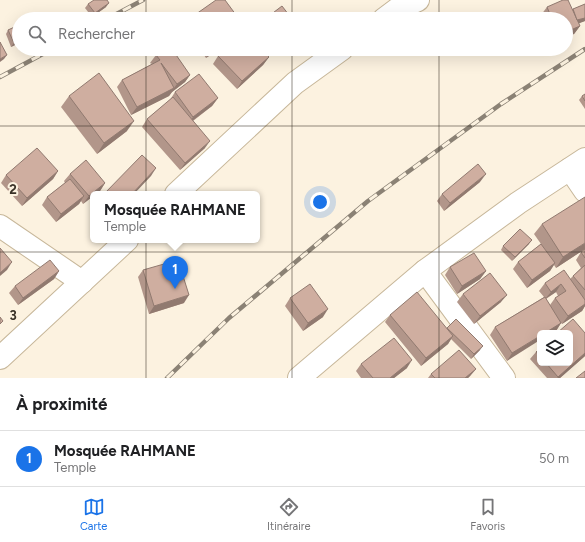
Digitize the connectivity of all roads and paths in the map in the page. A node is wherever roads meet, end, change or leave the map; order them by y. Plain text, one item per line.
1 (418, 0) edge
2 (393, 12) edge
3 (332, 56) edge
4 (577, 164) edge
5 (179, 191) edge
6 (585, 191) edge
7 (0, 226) edge
8 (124, 243) edge
9 (425, 271) junction
10 (82, 282) junction
11 (0, 358) edge
12 (301, 377) edge
13 (504, 378) edge

1 - 2 street
3 - 5 street
4 - 6 street
4 - 9 street
7 - 10 street
8 - 10 street
9 - 12 street
9 - 13 street
10 - 11 street

